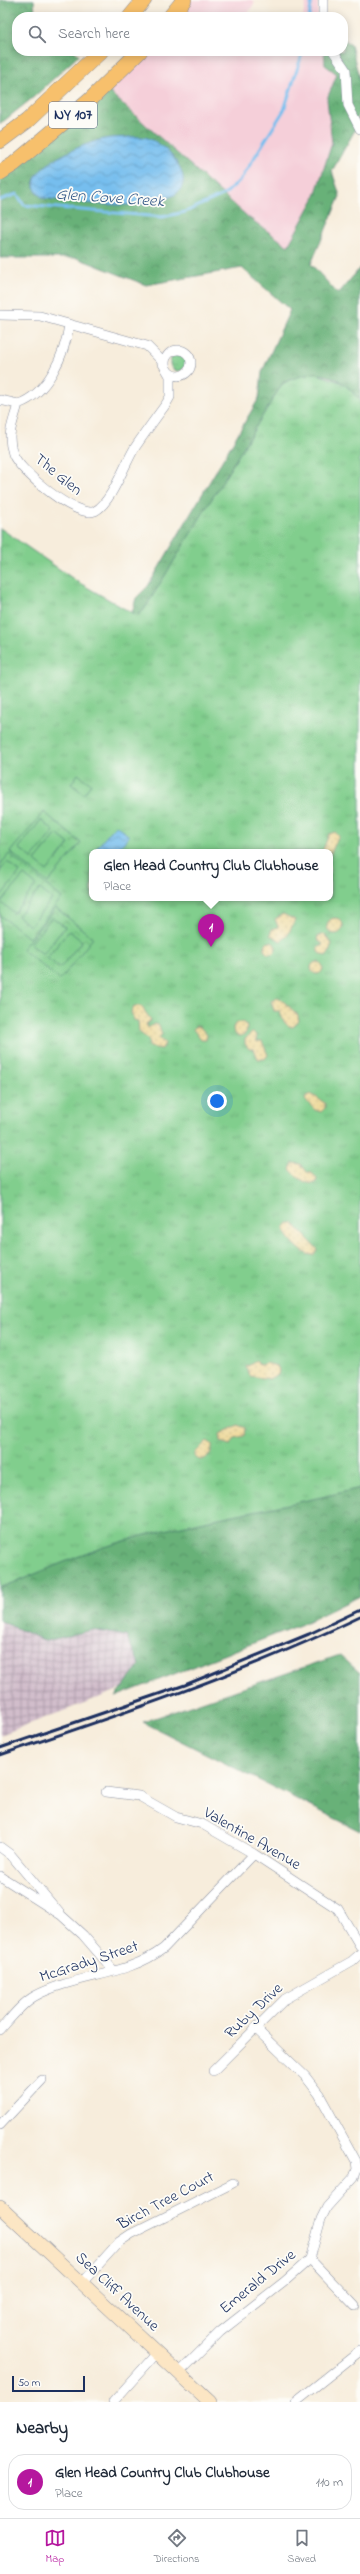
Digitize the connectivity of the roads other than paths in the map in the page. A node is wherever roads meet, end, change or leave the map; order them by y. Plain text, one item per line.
1 (144, 0) edge
2 (184, 0) edge
3 (323, 0) edge
4 (134, 12) edge
5 (174, 12) edge
6 (323, 12) edge
7 (96, 56) edge
8 (135, 56) edge
9 (336, 56) edge
10 (360, 129) edge
11 (0, 141) edge
12 (0, 173) edge
13 (0, 315) edge
14 (69, 325) junction
15 (0, 400) edge
16 (18, 404) junction
17 (106, 1792) dead end
18 (0, 1847) edge
19 (254, 1854) junction
20 (0, 1876) edge
21 (61, 1915) junction
22 (360, 1946) edge
23 (360, 1954) edge
24 (114, 1971) junction
25 (255, 2028) junction
26 (0, 2030) edge
27 (213, 2071) dead end
28 (42, 2080) dead end
29 (0, 2125) edge
30 (233, 2183) dead end
31 (0, 2207) edge
32 (310, 2259) junction
33 (82, 2283) junction
34 (355, 2306) dead end
35 (360, 2351) edge
36 (157, 2353) junction
37 (178, 2374) junction
38 (113, 2402) edge
39 (210, 2402) edge
40 (296, 2402) edge

1 - 4 main road
2 - 5 main road
3 - 6 street
7 - 11 main road, NY 107
8 - 12 main road, NY 107
9 - 10 street
13 - 14 street, The Glen
14 - 16 street
14 - 16 street, The Glen
15 - 16 street
17 - 19 street, Valentine Avenue
18 - 21 street
19 - 22 street, Valentine Avenue
19 - 24 street, McGrady Street
20 - 21 street
21 - 24 street
23 - 25 street, Ruby Drive
24 - 26 street, McGrady Street
25 - 27 street, Ruby Drive
25 - 32 street, Emerald Drive
28 - 29 street
30 - 33 street, Birch Tree Court
31 - 33 street, Sea Cliff Avenue
32 - 34 street
32 - 37 street, Emerald Drive
33 - 36 street, Sea Cliff Avenue
35 - 40 street
36 - 37 street, Sea Cliff Avenue
36 - 38 street
37 - 39 street, Sea Cliff Avenue

